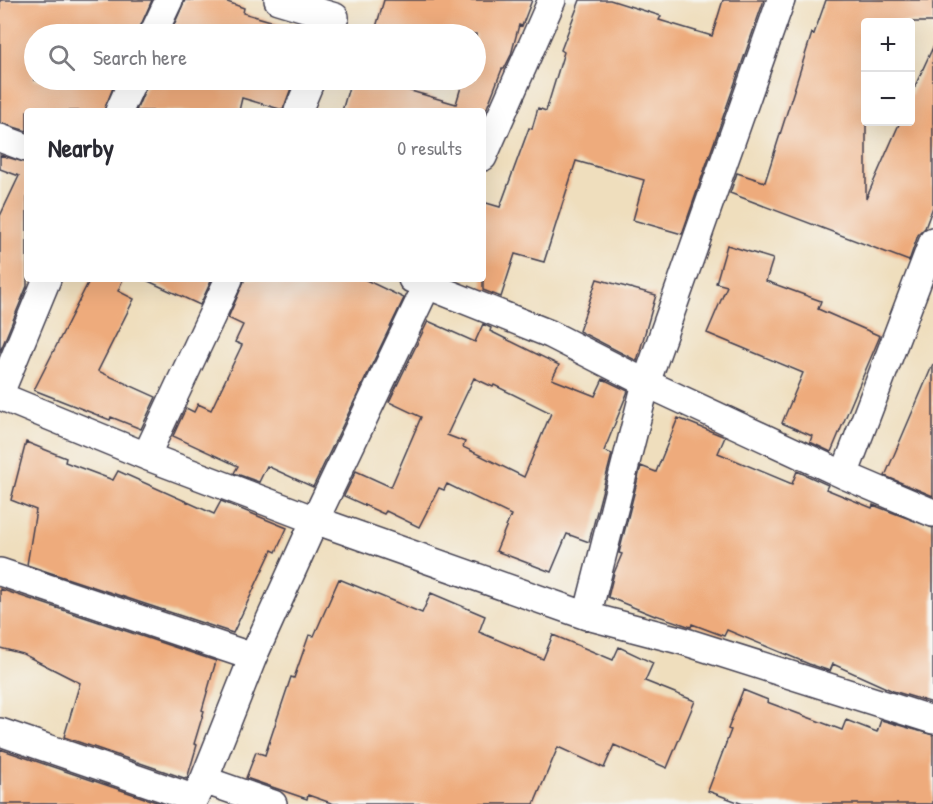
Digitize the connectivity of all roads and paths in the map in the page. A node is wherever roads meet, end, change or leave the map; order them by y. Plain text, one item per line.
1 (169, 0) edge
2 (278, 0) edge
3 (552, 0) edge
4 (781, 0) edge
5 (336, 17) edge
6 (158, 24) edge
7 (128, 90) edge
8 (307, 90) edge
9 (120, 108) edge
10 (299, 108) edge
11 (0, 138) edge
12 (24, 147) edge
13 (486, 150) edge
14 (933, 241) edge
15 (46, 282) edge
16 (227, 282) edge
17 (423, 282) edge
18 (425, 282) edge
19 (646, 383) junction
20 (0, 394) edge
21 (146, 456) junction
22 (844, 475) junction
23 (933, 513) edge
24 (315, 520) junction
25 (0, 572) edge
26 (587, 616) junction
27 (253, 657) junction
28 (933, 720) edge
29 (0, 732) edge
30 (196, 794) edge
31 (273, 804) edge

1 - 6 street
2 - 5 street
3 - 13 street
4 - 19 street
7 - 9 street
8 - 10 street
11 - 12 street
14 - 22 street
15 - 20 street
16 - 21 street
17 - 24 street
18 - 19 street
19 - 22 street
19 - 26 street
20 - 21 street
21 - 24 street
22 - 23 street
24 - 26 street
24 - 27 street
25 - 27 street
26 - 28 street
27 - 30 street
29 - 30 street
30 - 31 street

